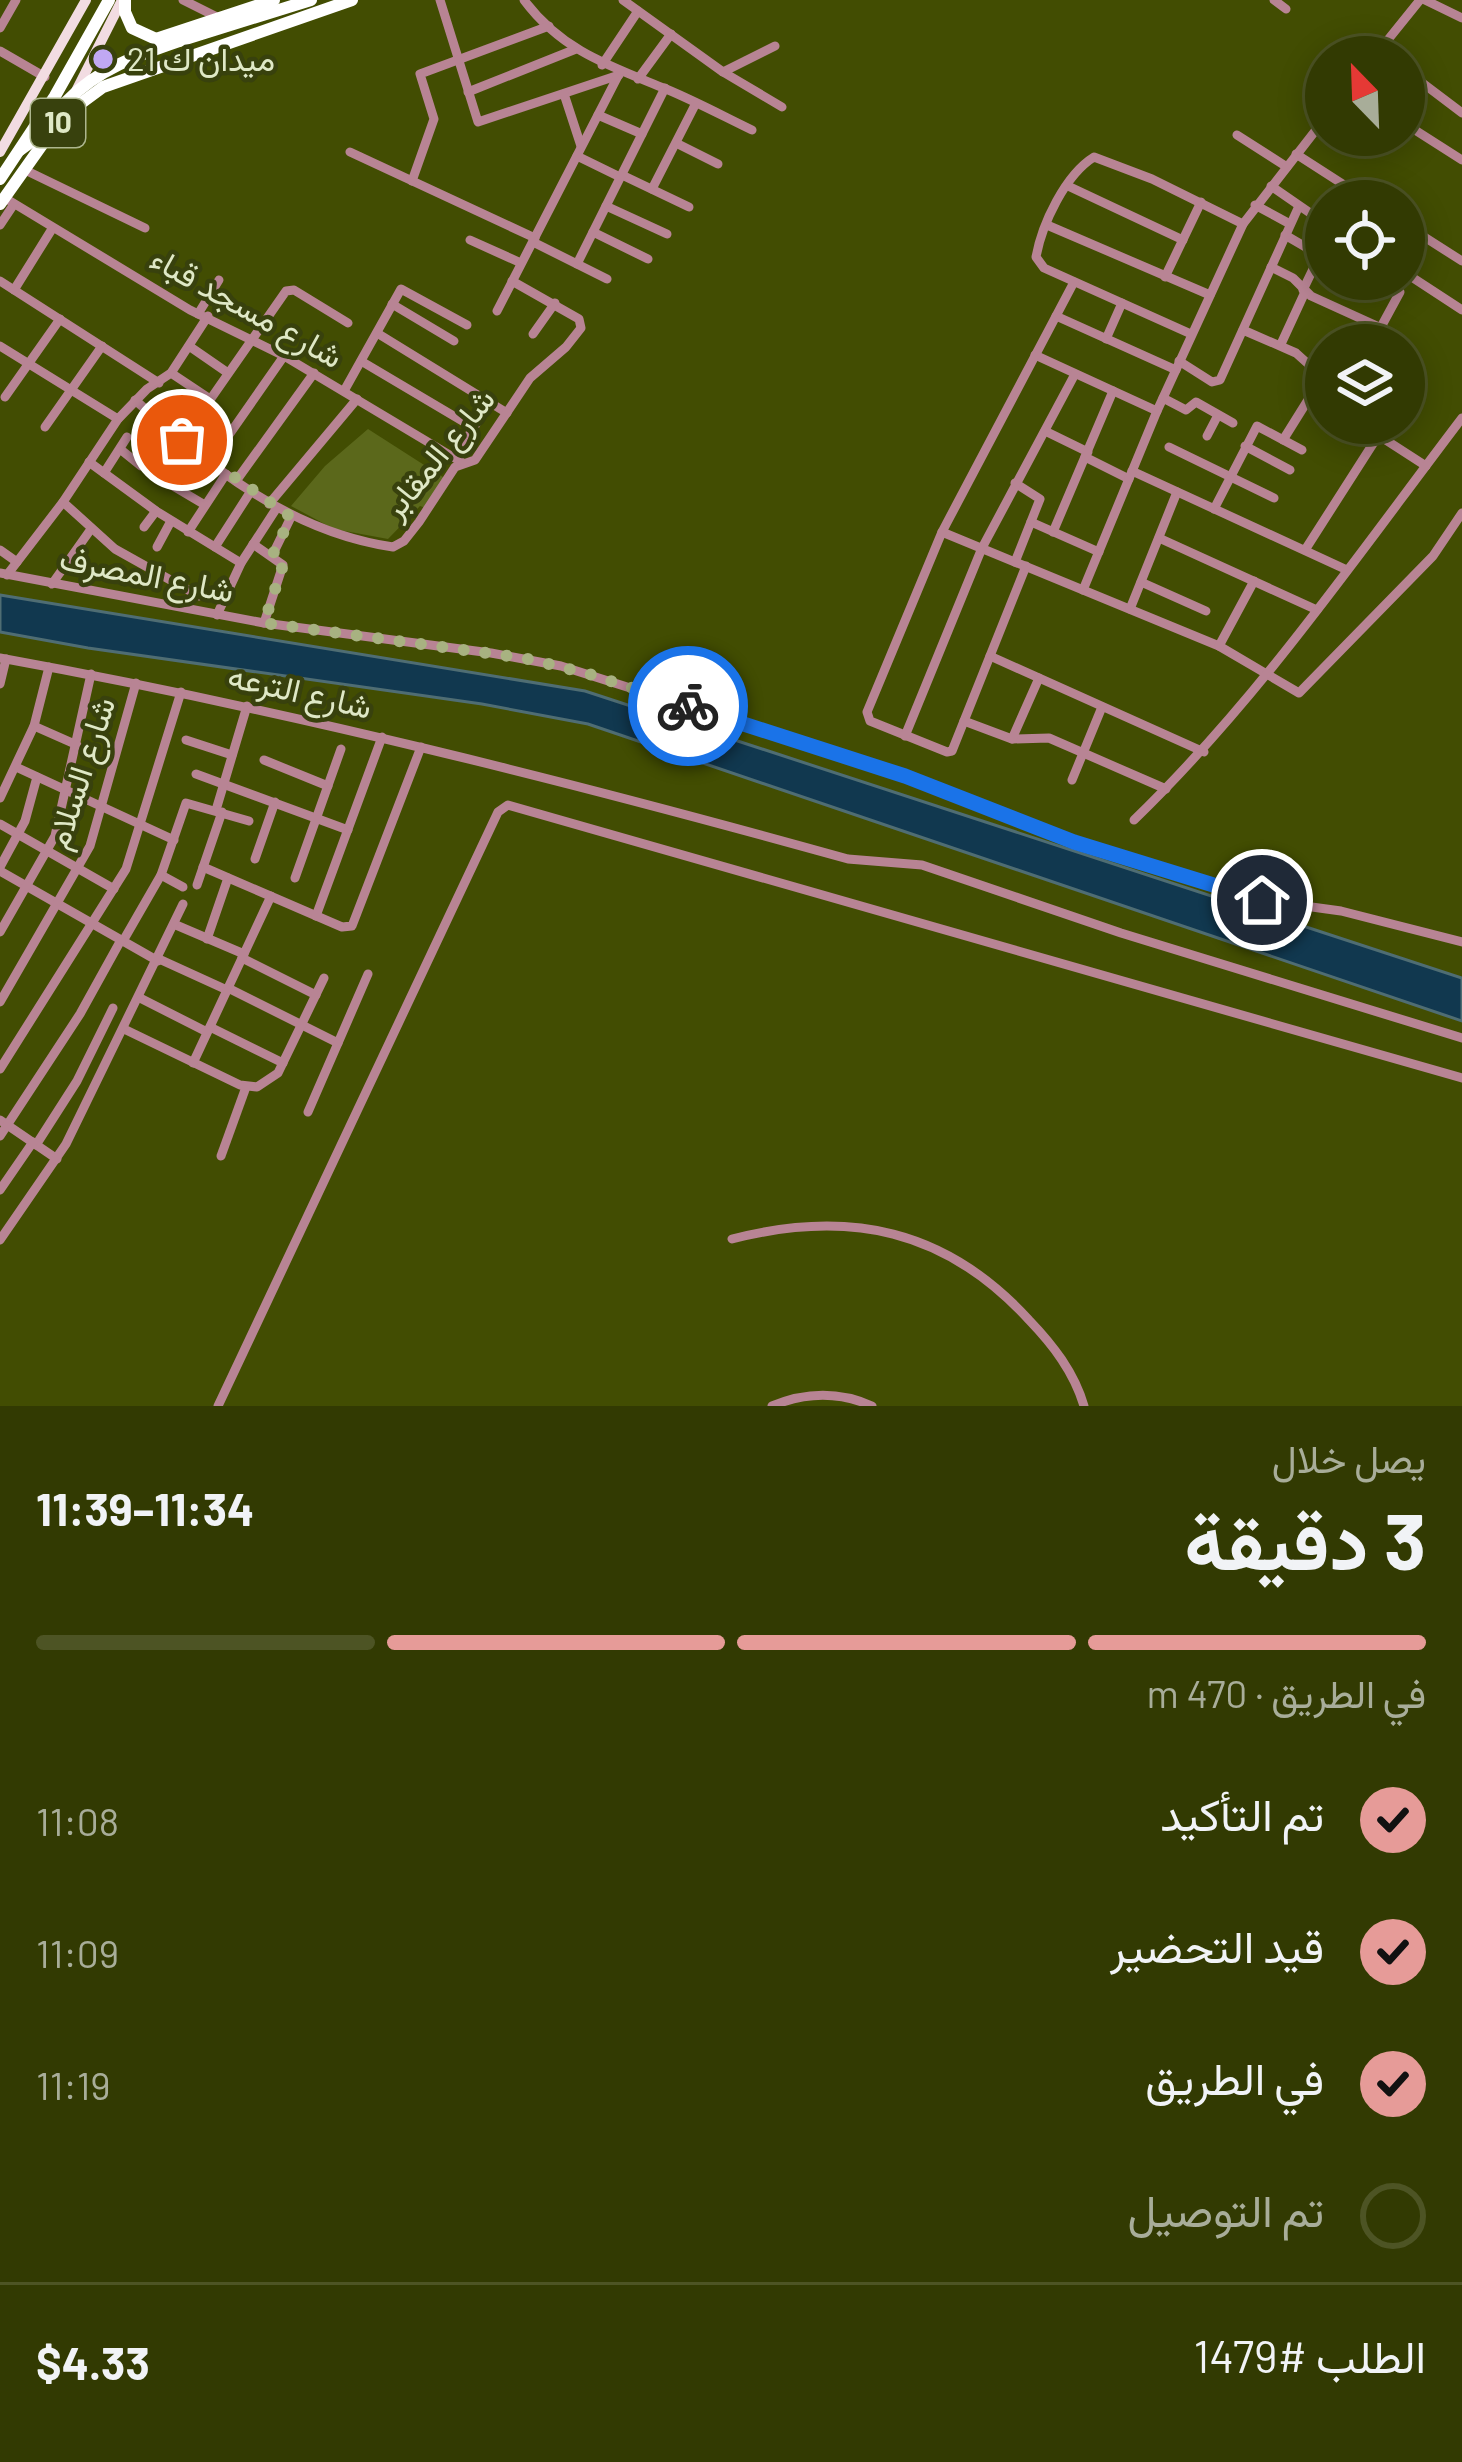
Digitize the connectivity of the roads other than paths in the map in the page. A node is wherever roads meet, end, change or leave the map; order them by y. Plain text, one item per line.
1 (16, 0) edge
2 (86, 0) edge
3 (109, 0) edge
4 (124, 0) edge
5 (183, 0) edge
6 (274, 0) edge
7 (311, 0) edge
8 (352, 0) edge
9 (440, 0) edge
10 (524, 0) edge
11 (623, 0) edge
12 (1274, 0) edge
13 (1401, 0) edge
14 (1420, 3) edge
15 (1286, 9) dead end
16 (638, 11) junction
17 (219, 18) junction
18 (1462, 18) edge
19 (549, 26) junction
20 (0, 28) edge
21 (670, 34) junction
22 (1395, 36) edge
23 (775, 46) dead end
24 (576, 49) junction
25 (0, 51) edge
26 (458, 60) junction
27 (602, 65) junction
28 (722, 72) junction
29 (620, 74) junction
30 (45, 77) junction
31 (638, 79) junction
32 (1425, 85) edge
33 (665, 88) junction
34 (468, 92) junction
35 (564, 94) junction
36 (696, 103) junction
37 (782, 107) dead end
38 (72, 108) junction
39 (1462, 113) edge
40 (598, 115) junction
41 (752, 130) dead end
42 (642, 134) junction
43 (1237, 135) dead end
44 (1425, 136) edge
45 (1305, 143) edge
46 (678, 144) junction
47 (20, 150) junction
48 (579, 151) junction
49 (0, 152) edge
50 (350, 152) dead end
51 (1296, 154) junction
52 (1462, 160) edge
53 (718, 164) dead end
54 (1287, 166) junction
55 (25, 170) junction
56 (621, 176) junction
57 (0, 179) edge
58 (1336, 180) edge
59 (412, 181) junction
60 (1068, 186) junction
61 (1271, 186) junction
62 (652, 189) junction
63 (6, 202) edge
64 (1201, 202) junction
65 (1255, 205) junction
66 (606, 206) junction
67 (1299, 206) junction
68 (689, 207) dead end
69 (1305, 210) edge
70 (1046, 224) junction
71 (1243, 224) junction
72 (0, 225) edge
73 (145, 228) dead end
74 (52, 229) junction
75 (1288, 230) junction
76 (593, 232) junction
77 (667, 234) dead end
78 (1425, 237) edge
79 (470, 240) dead end
80 (534, 240) junction
81 (1183, 240) junction
82 (1305, 243) edge
83 (648, 259) dead end
84 (1462, 261) edge
85 (521, 263) junction
86 (577, 264) junction
87 (1271, 267) junction
88 (1165, 277) junction
89 (607, 279) dead end
90 (219, 280) dead end
91 (0, 281) edge
92 (512, 281) junction
93 (1074, 282) junction
94 (1425, 286) edge
95 (14, 290) junction
96 (1304, 291) junction
97 (1210, 296) junction
98 (554, 303) junction
99 (1122, 303) junction
100 (392, 304) junction
101 (1462, 310) edge
102 (497, 311) dead end
103 (203, 315) junction
104 (1056, 316) junction
105 (60, 320) junction
106 (348, 322) dead end
107 (1374, 324) edge
108 (467, 325) dead end
109 (1243, 330) junction
110 (377, 333) junction
111 (533, 334) dead end
112 (1192, 334) junction
113 (252, 339) junction
114 (1106, 339) junction
115 (454, 341) dead end
116 (1281, 344) junction
117 (0, 346) edge
118 (102, 346) junction
119 (189, 346) junction
120 (1035, 355) junction
121 (284, 356) junction
122 (361, 361) junction
123 (1305, 363) edge
124 (28, 364) junction
125 (1178, 365) junction
126 (171, 373) junction
127 (228, 373) junction
128 (314, 374) junction
129 (1076, 374) junction
130 (159, 383) junction
131 (71, 390) junction
132 (344, 391) junction
133 (1113, 392) junction
134 (4, 397) dead end
135 (1162, 398) junction
136 (210, 399) junction
137 (357, 399) junction
138 (135, 400) junction
139 (490, 402) junction
140 (1305, 407) edge
141 (1157, 411) junction
142 (507, 413) junction
143 (1217, 415) junction
144 (1462, 418) edge
145 (118, 419) junction
146 (1233, 423) dead end
147 (45, 427) dead end
148 (474, 428) junction
149 (1045, 431) junction
150 (1208, 436) dead end
151 (127, 437) dead end
152 (178, 437) junction
153 (1283, 440) junction
154 (1366, 444) edge
155 (1396, 444) edge
156 (1245, 446) junction
157 (1169, 447) dead end
158 (120, 448) junction
159 (1302, 451) dead end
160 (1087, 455) junction
161 (459, 460) junction
162 (88, 462) junction
163 (210, 462) junction
164 (142, 466) dead end
165 (1426, 466) junction
166 (1290, 470) dead end
167 (104, 473) junction
168 (226, 474) junction
169 (1130, 475) junction
170 (1230, 476) junction
171 (236, 482) junction
172 (1015, 483) junction
173 (250, 491) junction
174 (1178, 492) junction
175 (1274, 498) dead end
176 (63, 502) junction
177 (205, 505) junction
178 (273, 507) junction
179 (1214, 509) junction
180 (156, 511) junction
181 (1462, 513) edge
182 (291, 517) junction
183 (171, 521) junction
184 (1031, 522) junction
185 (144, 527) dead end
186 (91, 529) junction
187 (188, 532) junction
188 (942, 532) junction
189 (1053, 532) junction
190 (1159, 538) junction
191 (254, 544) junction
192 (157, 547) dead end
193 (214, 548) junction
194 (982, 548) junction
195 (0, 550) edge
196 (1305, 550) junction
197 (1099, 552) junction
198 (272, 556) junction
199 (17, 562) junction
200 (241, 563) junction
201 (1021, 564) junction
202 (1347, 570) junction
203 (4, 574) edge
204 (1254, 581) junction
205 (1141, 582) junction
206 (52, 584) junction
207 (1083, 590) junction
208 (199, 596) dead end
209 (1130, 609) junction
210 (1317, 610) junction
211 (1207, 611) dead end
212 (217, 615) junction
213 (264, 623) junction
214 (1219, 646) junction
215 (990, 656) junction
216 (3, 658) edge
217 (49, 667) junction
218 (91, 674) junction
219 (1268, 675) junction
220 (1039, 678) junction
221 (136, 682) junction
222 (0, 684) edge
223 (181, 692) junction
224 (247, 706) junction
225 (1102, 706) junction
226 (964, 721) junction
227 (34, 726) junction
228 (905, 736) junction
229 (382, 737) junction
230 (1012, 739) junction
231 (186, 740) dead end
232 (77, 745) junction
233 (422, 747) junction
234 (341, 749) dead end
235 (1084, 752) junction
236 (1204, 752) junction
237 (232, 755) junction
238 (264, 760) dead end
239 (16, 767) junction
240 (196, 774) dead end
241 (37, 777) junction
242 (1072, 780) dead end
243 (224, 784) junction
244 (328, 785) junction
245 (1166, 789) junction
246 (68, 791) junction
247 (0, 798) edge
248 (274, 802) junction
249 (103, 807) junction
250 (219, 811) junction
251 (316, 818) junction
252 (1134, 820) dead end
253 (249, 821) dead end
254 (0, 824) edge
255 (142, 826) junction
256 (348, 830) junction
257 (19, 834) junction
258 (174, 840) junction
259 (50, 851) junction
260 (255, 859) dead end
261 (203, 867) junction
262 (79, 868) junction
263 (0, 869) edge
264 (161, 875) junction
265 (228, 878) junction
266 (295, 878) dead end
267 (197, 885) dead end
268 (28, 887) junction
269 (183, 887) dead end
270 (114, 890) junction
271 (271, 896) junction
272 (59, 904) junction
273 (183, 904) dead end
274 (316, 916) junction
275 (93, 924) junction
276 (176, 925) junction
277 (0, 932) edge
278 (207, 938) junction
279 (122, 940) junction
280 (1462, 942) edge
281 (243, 956) junction
282 (159, 960) junction
283 (368, 974) dead end
284 (324, 978) dead end
285 (4, 986) edge
286 (228, 989) junction
287 (316, 995) junction
288 (140, 998) junction
289 (0, 1002) edge
290 (112, 1008) dead end
291 (301, 1025) junction
292 (124, 1029) junction
293 (209, 1030) junction
294 (1462, 1038) edge
295 (338, 1043) junction
296 (194, 1063) junction
297 (283, 1063) junction
298 (0, 1069) edge
299 (1462, 1078) edge
300 (246, 1087) junction
301 (308, 1112) dead end
302 (4, 1122) edge
303 (0, 1136) edge
304 (35, 1143) junction
305 (221, 1156) dead end
306 (57, 1159) junction
307 (0, 1190) edge
308 (732, 1239) dead end
309 (0, 1240) edge
310 (218, 1406) edge
311 (772, 1406) edge
312 (872, 1406) edge
313 (1084, 1406) edge

1 - 20 street
2 - 30 main road, 10
3 - 47 highway, bridge
4 - 17 highway, 10
4 - 38 main road, 10
5 - 17 street
6 - 17 highway, 10
7 - 47 highway, bridge
8 - 38 highway, 10
9 - 26 street
10 - 19 street
11 - 16 street
12 - 15 street
13 - 14 street
14 - 18 street
14 - 22 street
16 - 21 street
16 - 27 street
19 - 24 street
19 - 26 street
21 - 28 street
21 - 31 street
23 - 28 street
24 - 27 street
24 - 34 street
25 - 30 street
26 - 34 street
26 - 59 street
27 - 29 street
28 - 37 street
29 - 31 street
29 - 35 street
29 - 40 street
30 - 49 main road, 10
31 - 33 street
32 - 39 street
33 - 36 street
33 - 42 street
34 - 35 street
35 - 48 street
36 - 41 street
36 - 46 street
38 - 55 highway, 10
40 - 42 street
40 - 48 street
42 - 56 street
43 - 54 street
44 - 52 street
45 - 51 street
46 - 53 street
46 - 62 street
47 - 57 highway
48 - 56 street
48 - 80 street
50 - 59 street
51 - 54 street
51 - 58 street
54 - 61 street
55 - 63 highway, 10
55 - 73 street
56 - 62 street
56 - 66 street
59 - 80 street
60 - 64 street
60 - 70 street
60 - 81 street
61 - 65 street
61 - 67 street
62 - 68 street
63 - 72 street
63 - 74 street, شارع مسجد قباء
64 - 71 street
64 - 81 street
65 - 71 street
65 - 75 street
66 - 76 street
66 - 77 street
67 - 69 street
67 - 75 street
70 - 88 street
70 - 93 street
71 - 97 street
74 - 95 street
74 - 103 street, شارع مسجد قباء
75 - 82 street
75 - 87 street
76 - 83 street
76 - 86 street
78 - 84 street
79 - 85 street
80 - 85 street
80 - 86 street
81 - 88 street
85 - 92 street
86 - 89 street
87 - 96 street
87 - 109 street
88 - 97 street
90 - 103 street
91 - 95 street
92 - 98 street
92 - 102 street
93 - 99 street
93 - 104 street
94 - 101 street
95 - 105 street
96 - 107 street
96 - 116 street
97 - 112 street
98 - 111 street
98 - 142 street, شارع المقابر
99 - 112 street
99 - 114 street
100 - 108 street
100 - 110 street
100 - 115 street
103 - 113 street, شارع مسجد قباء
103 - 119 street
104 - 114 street
104 - 120 street
105 - 118 street
105 - 124 street
106 - 113 street
109 - 116 street
109 - 125 street
110 - 122 street
110 - 139 street
112 - 125 street
113 - 121 street, شارع مسجد قباء
113 - 127 street
114 - 125 street
116 - 123 street
117 - 124 street
118 - 130 street
118 - 131 street
119 - 126 street
119 - 127 street
120 - 129 street
120 - 188 street
121 - 128 street, شارع مسجد قباء
121 - 163 street
122 - 132 street
122 - 148 street
124 - 131 street
124 - 134 street
125 - 135 street
126 - 130 street
126 - 136 street
127 - 136 street
128 - 132 street, شارع مسجد قباء
128 - 171 street
129 - 133 street
129 - 149 street
130 - 138 street
131 - 145 street
131 - 147 street
132 - 137 street, شارع مسجد قباء
133 - 141 street
133 - 160 street
135 - 141 street
135 - 143 street
136 - 152 street
137 - 161 street, شارع مسجد قباء
137 - 178 street
138 - 145 street
138 - 152 street, شارع المقابر
139 - 142 street
139 - 148 street
140 - 153 street
141 - 169 street
142 - 161 street, شارع المقابر
143 - 146 street
143 - 150 street
144 - 165 street
145 - 162 street
148 - 161 street
149 - 160 street
149 - 172 street
151 - 158 street
152 - 163 street, شارع المقابر
152 - 177 street
153 - 156 street
153 - 159 street
154 - 196 street
155 - 165 street
156 - 166 street
156 - 170 street
157 - 170 street
158 - 164 street
158 - 167 street
160 - 169 street
160 - 189 street
161 - 182 street, شارع المقابر
162 - 167 street
162 - 176 street
163 - 168 street, شارع المقابر
165 - 202 street
167 - 180 street
168 - 171 street, شارع المقابر
168 - 177 street
169 - 174 street
169 - 197 street
170 - 175 street
170 - 179 street
171 - 173 street, شارع المقابر
172 - 184 street
172 - 194 street
173 - 178 street, شارع المقابر
173 - 193 street
174 - 179 street
174 - 190 street
176 - 186 street
176 - 199 street
177 - 187 street
178 - 182 street, شارع المقابر
178 - 191 street
179 - 196 street
180 - 183 street
180 - 185 street
181 - 219 street
182 - 198 street
183 - 187 street
183 - 192 street
184 - 189 street
184 - 201 street
186 - 206 street
186 - 208 street
187 - 193 street
188 - 194 street
188 - 228 street
189 - 197 street
190 - 204 street
190 - 205 street
191 - 198 street
191 - 200 street
193 - 200 street
194 - 201 street
194 - 228 street
195 - 199 street
196 - 202 street
197 - 207 street
198 - 213 street
199 - 203 street
200 - 212 street
201 - 207 street
201 - 215 street
202 - 210 street
203 - 206 street, شارع المصرف
204 - 210 street
204 - 214 street
205 - 209 street
205 - 211 street
206 - 212 street, شارع المصرف
207 - 209 street
209 - 214 street
210 - 219 street
212 - 213 street, شارع المصرف
213 - 280 street, شارع المصرف
214 - 219 street
215 - 220 street
215 - 226 street
216 - 217 street, شارع الترعه
216 - 222 street
217 - 218 street, شارع الترعه
217 - 227 street
218 - 221 street, شارع الترعه
218 - 232 street
219 - 236 street
220 - 225 street
220 - 230 street
221 - 223 street, شارع الترعه
221 - 249 street, شارع السلام
223 - 224 street, شارع الترعه
223 - 255 street
224 - 229 street, شارع الترعه
224 - 237 street
225 - 235 street
225 - 236 street
226 - 228 street
226 - 230 street
227 - 232 street
227 - 239 street
229 - 233 street, شارع الترعه
229 - 256 street
230 - 235 street
231 - 237 street
232 - 246 street
233 - 274 street
233 - 294 street, شارع الترعه
234 - 244 street
235 - 242 street
235 - 245 street
236 - 245 street
237 - 243 street
238 - 244 street
239 - 241 street
239 - 247 street
240 - 243 street
241 - 246 street
241 - 257 street
243 - 248 street
243 - 250 street
244 - 251 street
245 - 252 street
246 - 249 street
246 - 259 street
248 - 251 street
248 - 260 street
249 - 255 street
249 - 262 street, شارع السلام
250 - 253 street
250 - 258 street
250 - 261 street
251 - 256 street
251 - 266 street
254 - 257 street
255 - 258 street
255 - 270 street
256 - 274 street
257 - 259 street
257 - 263 street
258 - 264 street
259 - 262 street
259 - 268 street
261 - 265 street
261 - 267 street
262 - 270 street
262 - 272 street, شارع السلام
263 - 268 street
264 - 269 street
264 - 279 street
265 - 271 street
265 - 278 street
268 - 272 street
268 - 277 street
270 - 275 street
271 - 274 street
271 - 281 street
272 - 275 street
272 - 285 street, شارع السلام
273 - 276 street
275 - 279 street
275 - 298 street
276 - 278 street
276 - 282 street
278 - 281 street
279 - 282 street
279 - 302 street
281 - 286 street
281 - 287 street
282 - 286 street
282 - 288 street
283 - 295 street
284 - 287 street
285 - 289 street, شارع السلام
286 - 291 street
286 - 293 street
287 - 291 street
288 - 292 street
288 - 293 street
290 - 304 street
291 - 295 street
291 - 297 street
292 - 296 street
292 - 306 street
293 - 296 street
293 - 297 street
295 - 301 street
296 - 300 street
297 - 300 street
299 - 310 street
300 - 305 street
302 - 303 street
302 - 304 street
304 - 306 street
304 - 307 street
306 - 309 street
308 - 313 street
311 - 312 street

